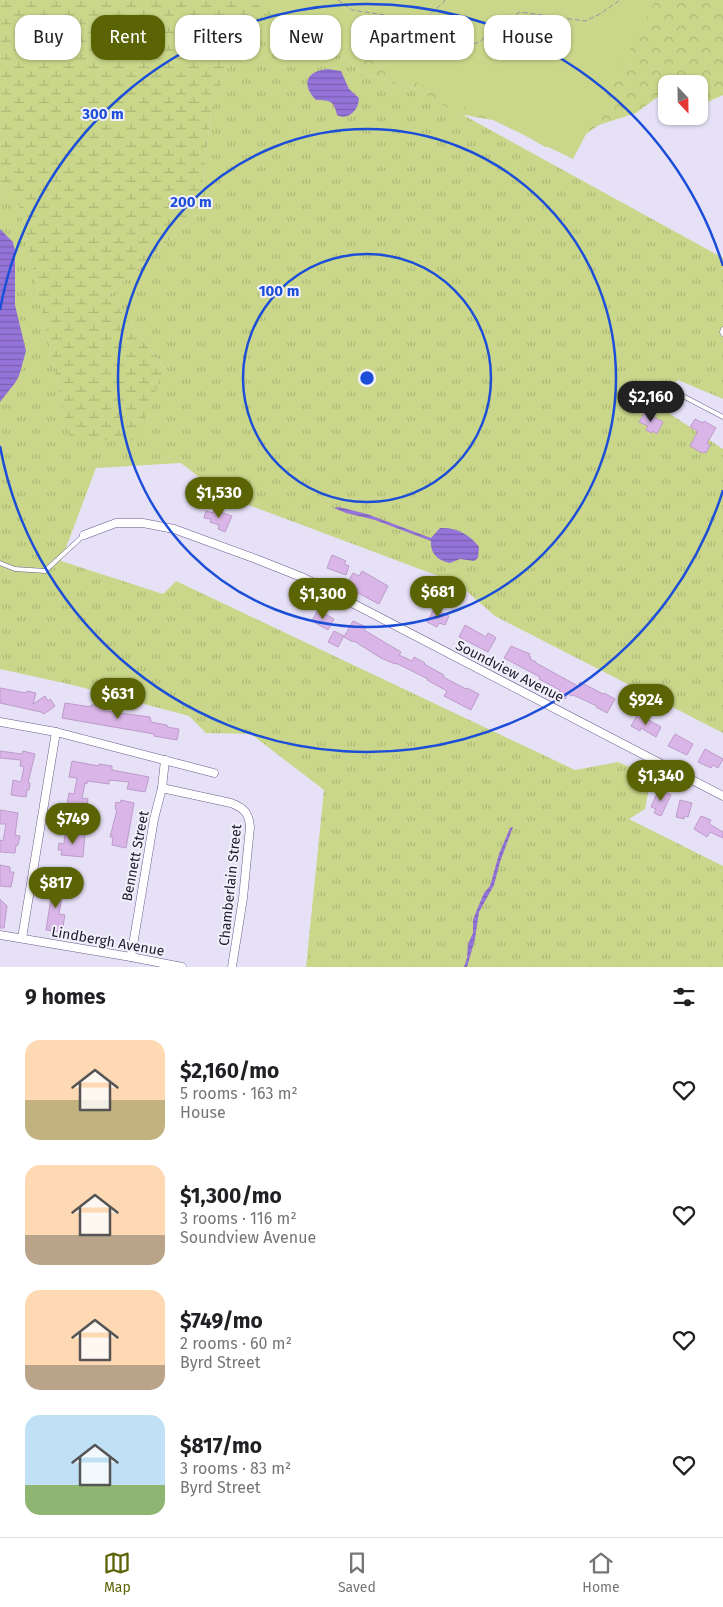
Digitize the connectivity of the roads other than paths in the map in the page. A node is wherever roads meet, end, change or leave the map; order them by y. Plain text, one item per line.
1 (723, 329) edge
2 (723, 334) edge
3 (679, 394) dead end
4 (723, 417) edge
5 (84, 535) joint
6 (0, 564) edge
7 (0, 722) edge
8 (56, 732) junction
9 (165, 760) junction
10 (214, 773) dead end
11 (162, 788) junction
12 (723, 796) edge
13 (0, 935) edge
14 (22, 938) junction
15 (131, 957) junction
16 (182, 967) edge
17 (232, 967) edge

1 - 2 lane
3 - 4 lane
5 - 6 lane
5 - 12 street, Soundview Avenue
7 - 8 street
8 - 9 street
8 - 14 street
9 - 10 street
9 - 11 street, Bennett Street
11 - 15 street, Bennett Street
11 - 17 street, Chamberlain Street
13 - 14 street, Lindbergh Avenue
14 - 15 street, Lindbergh Avenue
15 - 16 street, Lindbergh Avenue

